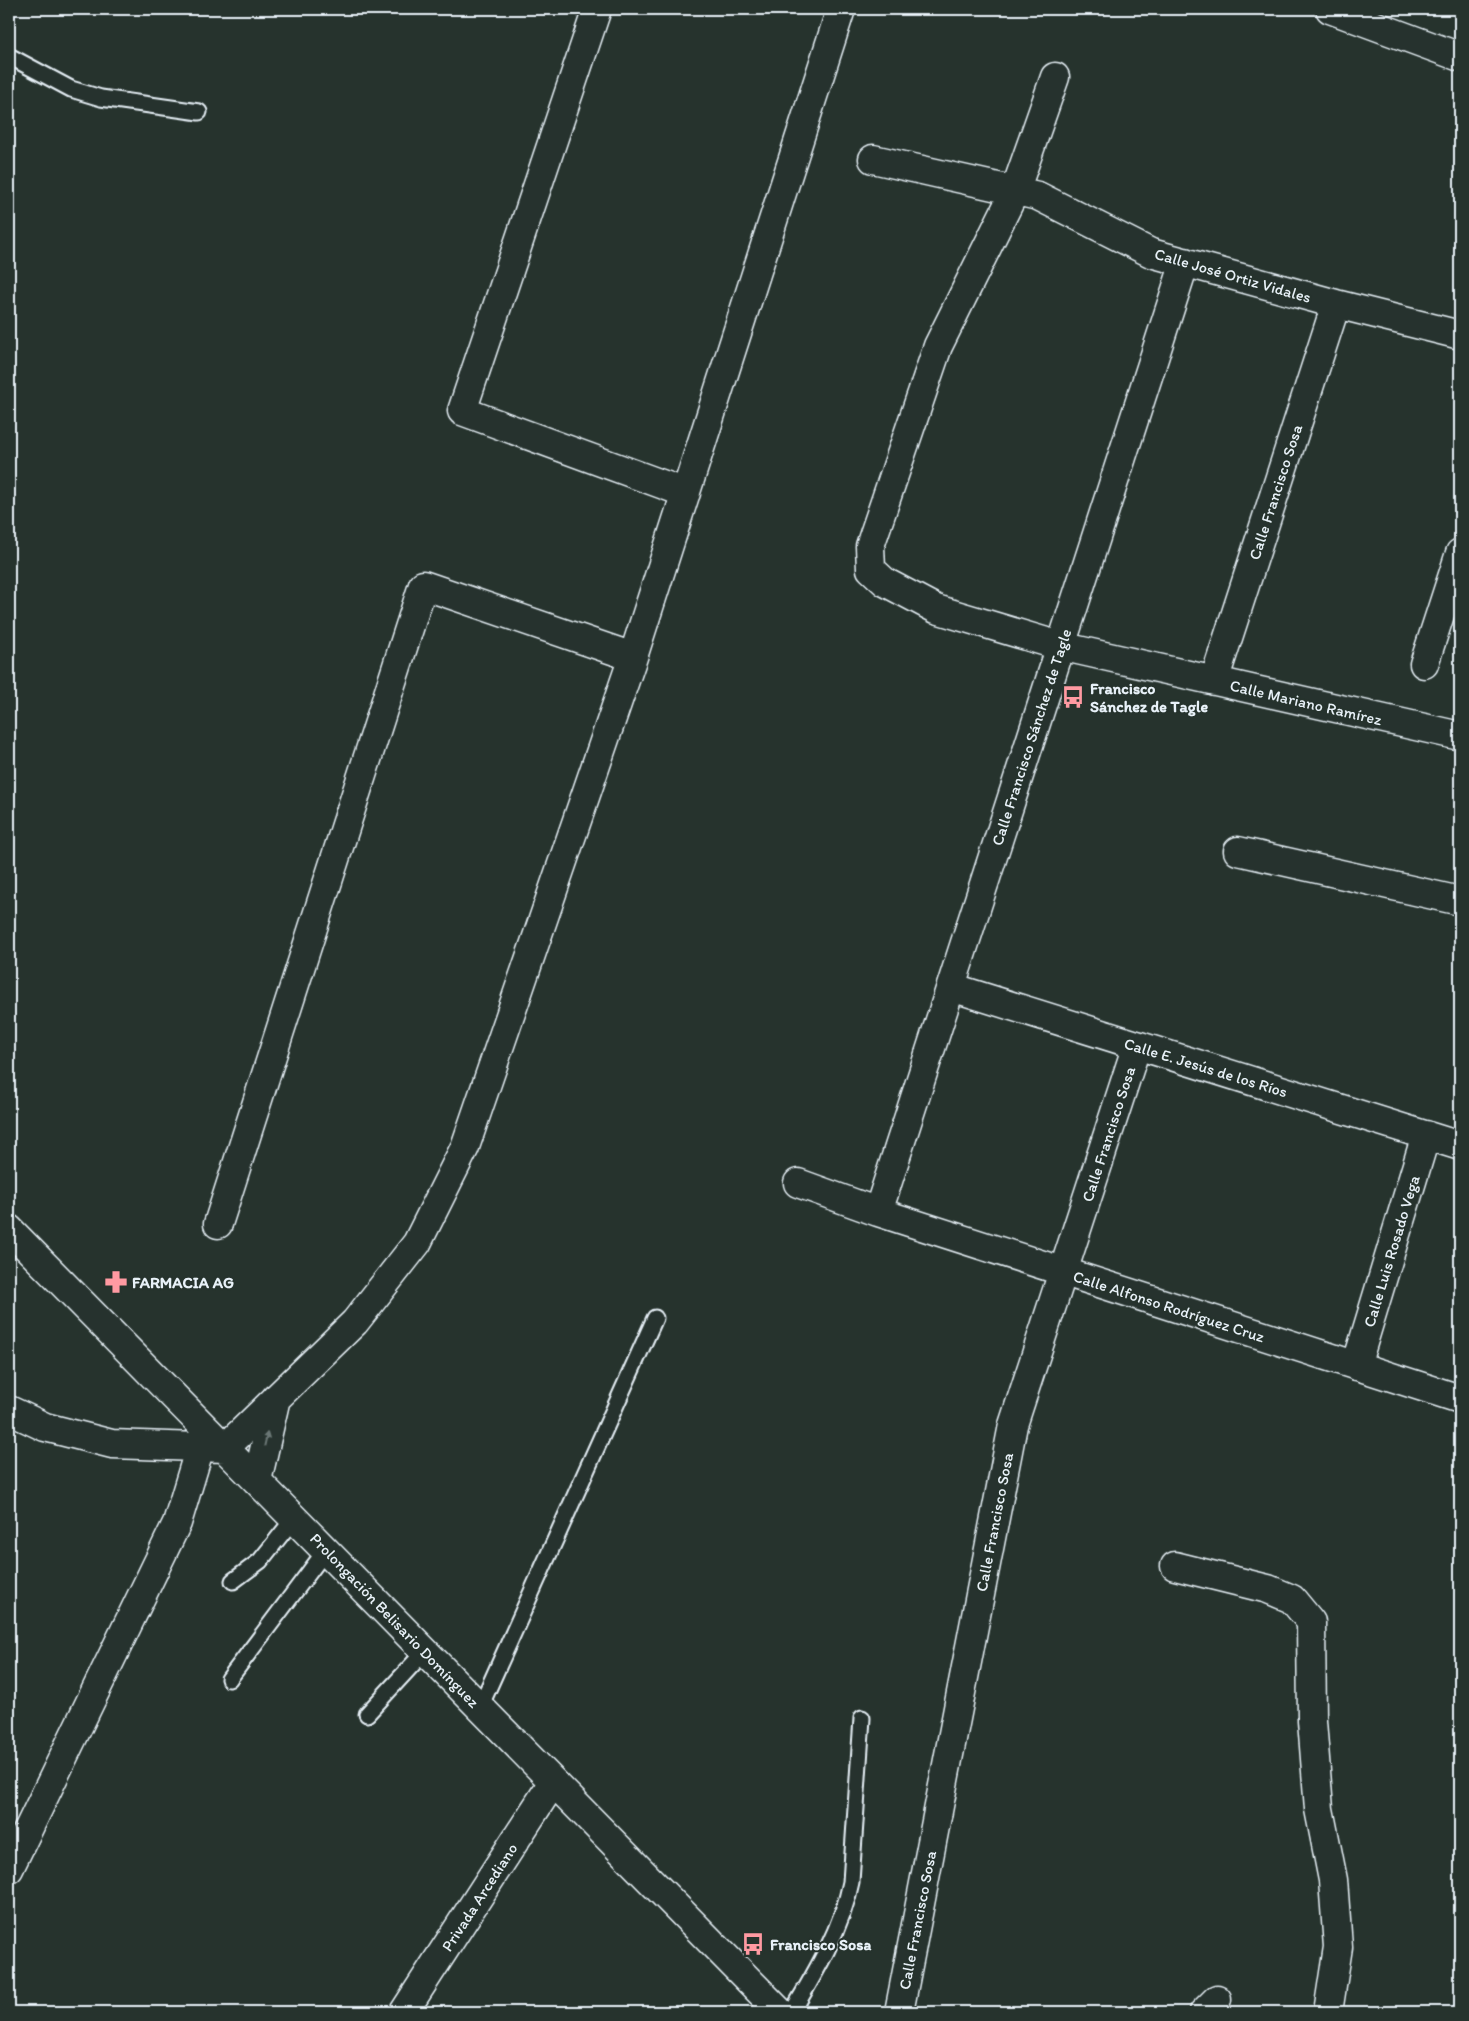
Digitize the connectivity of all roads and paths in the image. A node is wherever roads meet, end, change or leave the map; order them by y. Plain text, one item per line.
1 (597, 9) edge
2 (841, 9) edge
3 (1330, 9) edge
4 (9, 56) edge
5 (1460, 57) edge
6 (1055, 77) dead end
7 (199, 112) dead end
8 (873, 159) dead end
9 (1015, 191) junction
10 (1185, 262) junction
11 (1336, 304) junction
12 (1460, 335) edge
13 (686, 494) junction
14 (1460, 553) edge
15 (1060, 646) junction
16 (633, 658) junction
17 (1424, 664) dead end
18 (1214, 681) junction
19 (1460, 736) edge
20 (1238, 851) dead end
21 (1460, 901) edge
22 (951, 987) junction
23 (1137, 1045) junction
24 (1426, 1135) junction
25 (1460, 1146) edge
26 (798, 1183) dead end
27 (878, 1212) junction
28 (218, 1224) dead end
29 (9, 1229) edge
30 (1063, 1272) junction
31 (655, 1318) dead end
32 (1356, 1366) junction
33 (276, 1398) junction
34 (1460, 1399) edge
35 (9, 1410) edge
36 (213, 1447) junction
37 (257, 1481) junction
38 (295, 1517) junction
39 (326, 1550) junction
40 (1174, 1566) dead end
41 (233, 1581) dead end
42 (425, 1651) junction
43 (229, 1679) dead end
44 (480, 1708) junction
45 (367, 1714) dead end
46 (862, 1718) dead end
47 (553, 1782) junction
48 (9, 1869) edge
49 (411, 2010) edge
50 (780, 2012) edge
51 (792, 2012) edge
52 (899, 2012) edge
53 (1328, 2012) edge

1 - 13 street
2 - 13 street
3 - 5 street
4 - 7 lane
6 - 9 street
8 - 9 street, Calle José Ortiz Vidales
9 - 10 street, Calle José Ortiz Vidales
9 - 15 street, Calle Mariano Ramírez
10 - 11 street, Calle José Ortiz Vidales
10 - 15 street, Calle Francisco Sánchez de Tagle
11 - 12 street, Calle José Ortiz Vidales
11 - 18 street, Calle Francisco Sosa
13 - 16 street
14 - 17 street
15 - 18 street, Calle Mariano Ramírez
15 - 22 street, Calle Francisco Sánchez de Tagle
16 - 28 street
16 - 33 street
18 - 19 street, Calle Mariano Ramírez
20 - 21 street
22 - 23 street, Calle E. Jesús de los Ríos
22 - 27 street, Calle Francisco Sánchez de Tagle
23 - 24 street, Calle E. Jesús de los Ríos
23 - 30 street, Calle Francisco Sosa
24 - 25 street, Calle E. Jesús de los Ríos
24 - 32 street, Calle Luis Rosado Vega
26 - 27 street, Calle Alfonso Rodríguez Cruz
27 - 30 street, Calle Alfonso Rodríguez Cruz
29 - 36 street, Prolongación Belisario Domínguez
30 - 32 street, Calle Alfonso Rodríguez Cruz
30 - 52 street, Calle Francisco Sosa
31 - 44 lane
32 - 34 street, Calle Alfonso Rodríguez Cruz
33 - 36 street
37 -> 33 street
35 - 36 street
36 - 37 street, Prolongación Belisario Domínguez
36 - 48 street
37 - 38 street, Prolongación Belisario Domínguez
38 - 39 street, Prolongación Belisario Domínguez
38 - 41 lane
39 - 42 street, Prolongación Belisario Domínguez
39 - 43 lane
40 - 53 street
42 - 44 street, Prolongación Belisario Domínguez
42 - 45 lane
44 - 47 street, Prolongación Belisario Domínguez
46 - 51 lane
47 - 49 street, Privada Arcediano
47 - 50 street, Prolongación Belisario Domínguez

